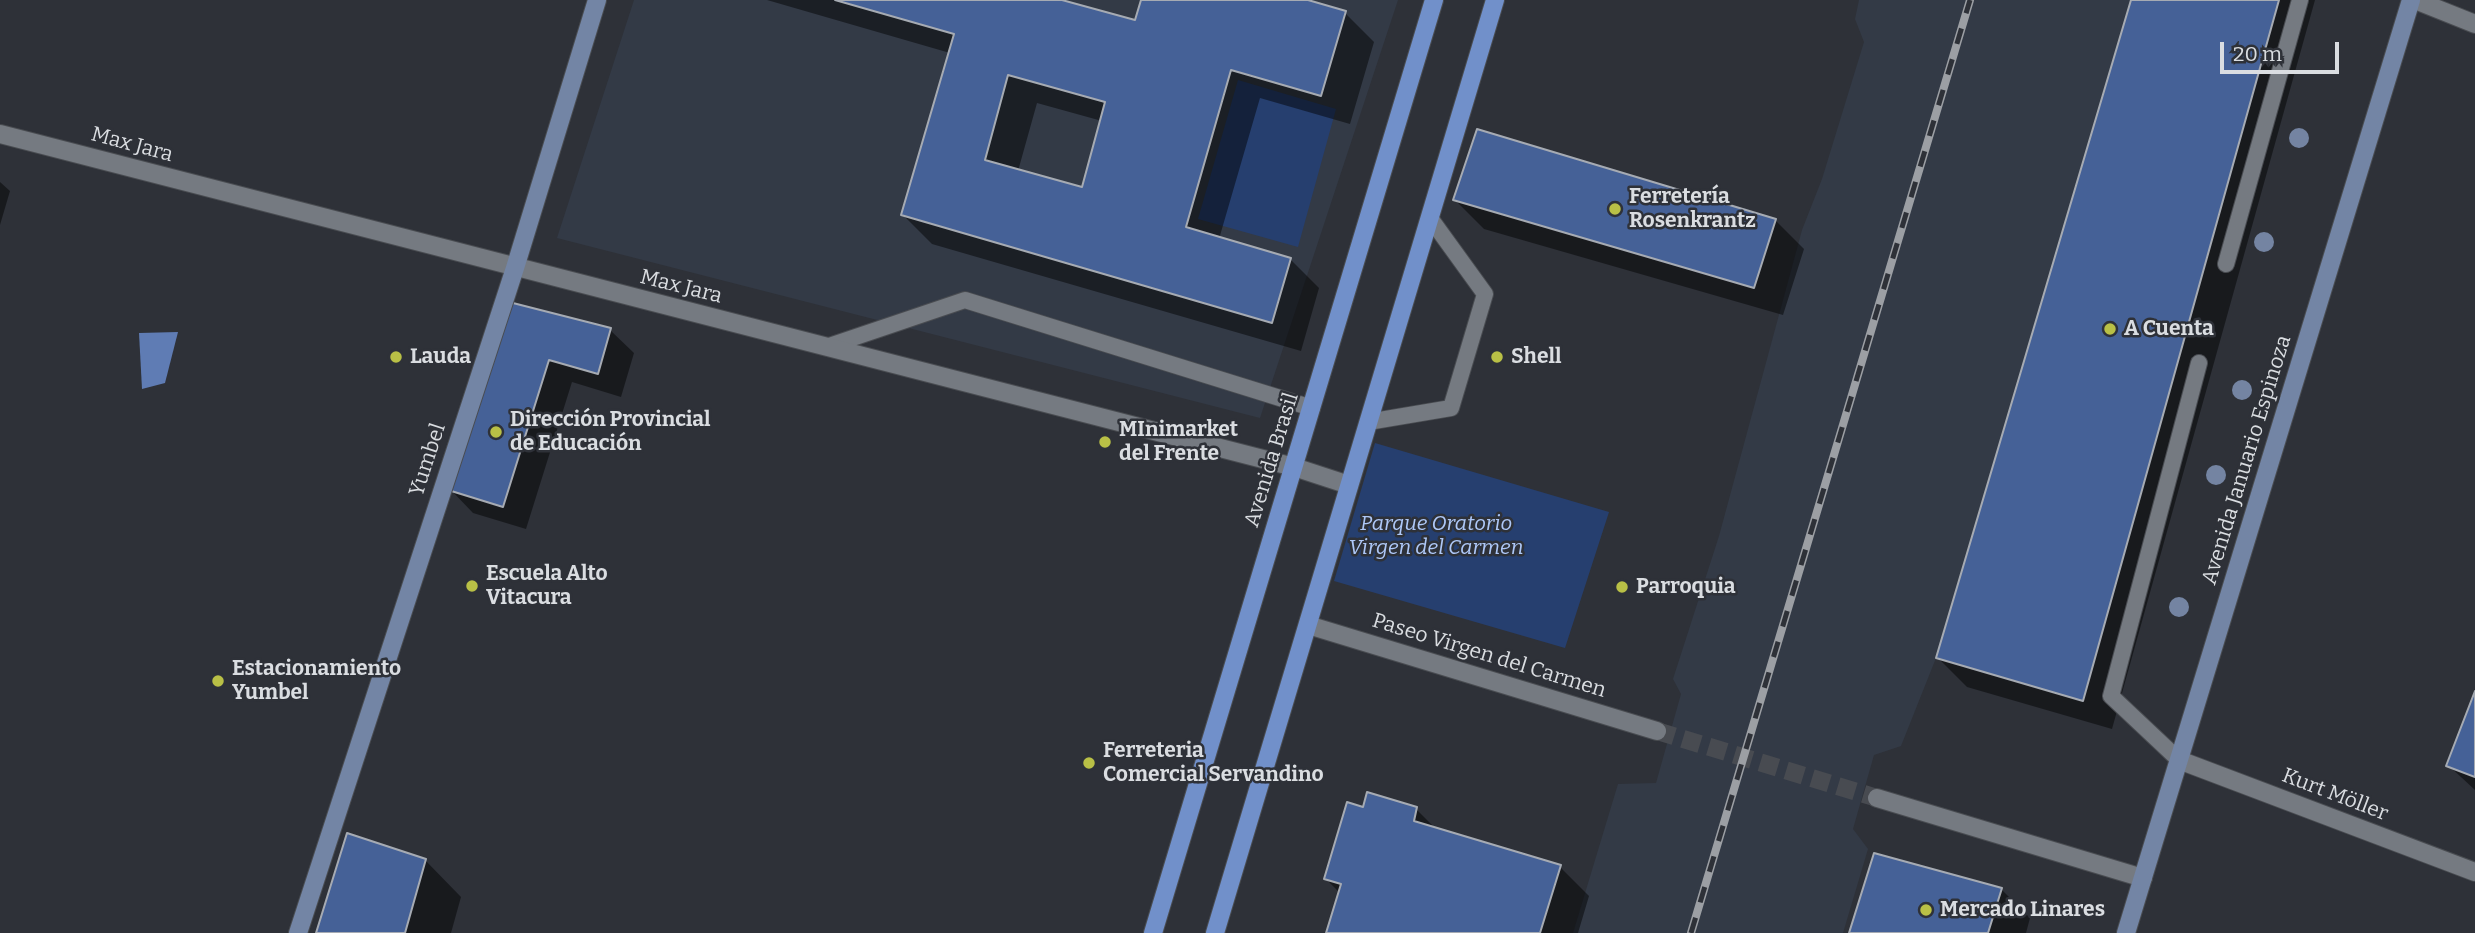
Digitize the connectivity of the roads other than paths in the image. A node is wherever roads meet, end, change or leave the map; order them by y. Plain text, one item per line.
1 (597, 0) edge
2 (1434, 0) edge
3 (1495, 0) edge
4 (2300, 0) edge
5 (2413, 0) edge
6 (2475, 24) edge
7 (0, 134) edge
8 (1430, 218) junction
9 (2226, 264) dead end
10 (515, 268) junction
11 (826, 347) junction
12 (2199, 363) dead end
13 (1312, 408) junction
14 (1368, 422) junction
15 (1294, 467) junction
16 (1349, 485) junction
17 (1308, 625) junction
18 (1657, 731) tunnel mouth
19 (2179, 760) junction
20 (1877, 797) tunnel mouth
21 (2475, 872) edge
22 (2143, 878) junction
23 (298, 933) edge
24 (1153, 933) edge
25 (1215, 933) edge
26 (2126, 933) edge

1 - 10 main road, Yumbel
2 - 13 main road, Avenida Brasil
3 - 8 main road
4 - 9 lane
5 - 6 street
5 - 19 main road, Avenida Januario Espinoza
7 - 10 street, Max Jara
8 - 14 main road
8 - 14 lane
10 - 11 street, Max Jara
10 - 23 main road, Yumbel
11 - 13 lane
11 - 15 street, Max Jara
12 - 19 lane
13 - 15 main road, Avenida Brasil
14 - 16 main road
15 - 16 street, Max Jara
15 - 24 main road, Avenida Brasil
16 - 17 main road
17 - 18 street, Paseo Virgen del Carmen
17 - 25 main road
19 - 21 street, Kurt Möller
19 - 22 main road, Avenida Januario Espinoza
20 - 22 street
22 - 26 main road, Avenida Januario Espinoza

